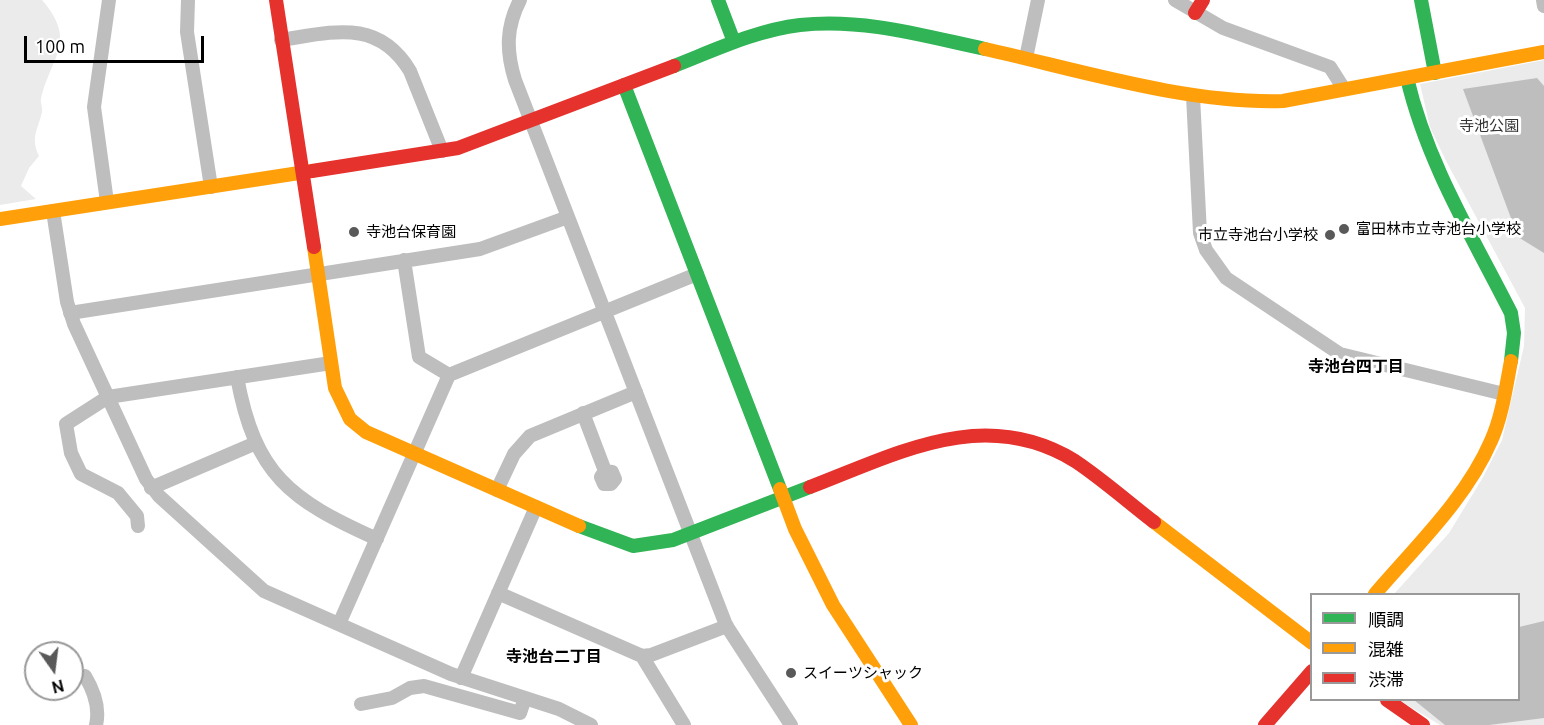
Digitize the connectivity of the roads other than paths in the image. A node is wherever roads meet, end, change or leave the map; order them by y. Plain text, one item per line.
1 (109, 0) edge
2 (188, 0) edge
3 (276, 0) edge
4 (520, 0) edge
5 (718, 0) edge
6 (1038, 0) edge
7 (1175, 0) edge
8 (1203, 0) edge
9 (1421, 0) edge
10 (1543, 0) edge
11 (1544, 6) edge
12 (1195, 13) junction
13 (281, 40) junction
14 (734, 42) junction
15 (1544, 52) edge
16 (1026, 58) junction
17 (1435, 73) junction
18 (1407, 78) junction
19 (624, 85) junction
20 (1344, 89) junction
21 (1193, 96) junction
22 (531, 121) junction
23 (441, 151) junction
24 (301, 173) junction
25 (211, 187) junction
26 (107, 202) junction
27 (53, 211) junction
28 (568, 217) junction
29 (0, 219) edge
30 (404, 260) junction
31 (317, 274) junction
32 (697, 274) junction
33 (604, 310) junction
34 (70, 313) junction
35 (331, 363) junction
36 (449, 375) junction
37 (237, 377) junction
38 (636, 392) junction
39 (1504, 394) junction
40 (108, 397) junction
41 (583, 413) junction
42 (256, 443) junction
43 (415, 453) junction
44 (605, 471) dead end
45 (151, 488) junction
46 (497, 490) junction
47 (783, 498) junction
48 (536, 507) junction
49 (138, 526) dead end
50 (691, 533) junction
51 (377, 539) junction
52 (498, 593) junction
53 (1376, 593) edge
54 (339, 624) junction
55 (727, 626) junction
56 (1310, 642) edge
57 (642, 656) junction
58 (1310, 672) edge
59 (85, 676) dead end
60 (461, 678) junction
61 (525, 698) junction
62 (1390, 701) edge
63 (361, 704) dead end
64 (905, 723) edge
65 (96, 725) edge
66 (591, 725) edge
67 (684, 725) edge
68 (791, 725) edge
69 (1265, 725) edge
70 (1423, 725) edge

1 - 26 street
2 - 25 street
3 - 13 street
4 - 22 street
5 - 14 street
6 - 16 street
7 - 12 street
8 - 12 street
9 - 17 street
10 - 11 street
12 - 20 street
13 - 23 street
13 - 24 street
14 - 16 street
14 - 19 street
15 - 17 street
16 - 21 street
17 - 18 street
18 - 20 street
18 - 39 street
19 - 22 street
19 - 32 street
20 - 21 street
21 - 39 street
22 - 23 street
22 - 28 street
23 - 24 street
24 - 25 street
24 - 31 street
25 - 26 street
26 - 27 street
27 - 29 street
27 - 34 street
28 - 30 street
28 - 33 street
30 - 31 street
30 - 36 street
31 - 34 street
31 - 35 street
32 - 33 street
32 - 47 street
33 - 36 street
33 - 38 street
34 - 40 street
35 - 37 street
35 - 43 street
36 - 43 street
37 - 40 street
37 - 42 street
38 - 41 street
38 - 50 street
39 - 53 street
40 - 45 street
40 - 49 street
41 - 44 street
41 - 46 street
42 - 45 street
42 - 51 street
43 - 46 street
43 - 51 street
45 - 54 street
46 - 48 street
47 - 50 street
47 - 56 street
47 - 64 street
48 - 50 street
48 - 52 street
50 - 55 street
51 - 54 street
52 - 57 street
52 - 60 street
54 - 60 street
55 - 57 street
55 - 68 street
57 - 67 street
58 - 69 street
59 - 65 street
60 - 61 street
61 - 63 street
61 - 66 street
62 - 70 street

